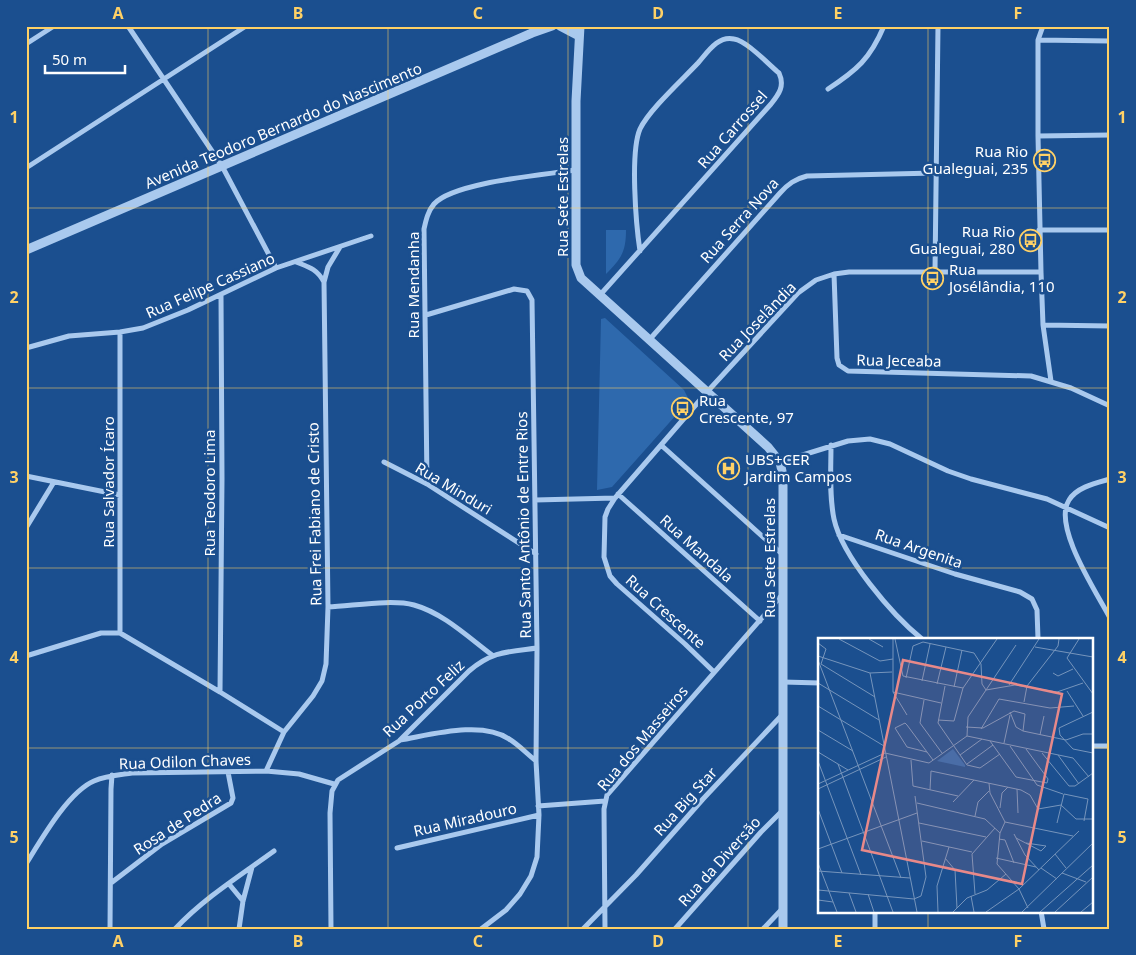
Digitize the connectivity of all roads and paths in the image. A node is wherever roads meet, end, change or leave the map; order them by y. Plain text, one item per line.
1 (54, 26) edge
2 (128, 26) edge
3 (246, 26) edge
4 (552, 26) edge
5 (560, 26) edge
6 (580, 26) edge
7 (884, 26) edge
8 (938, 26) edge
9 (1043, 26) edge
10 (579, 36) junction
11 (1038, 40) junction
12 (1110, 41) edge
13 (26, 44) edge
14 (165, 79) junction
15 (828, 89) dead end
16 (1110, 135) edge
17 (1038, 136) junction
18 (222, 166) junction
19 (26, 168) edge
20 (576, 170) junction
21 (935, 173) junction
22 (1039, 230) junction
23 (1110, 230) edge
24 (371, 236) dead end
25 (340, 247) junction
26 (26, 250) edge
27 (640, 251) junction
28 (295, 262) junction
29 (276, 268) junction
30 (935, 272) junction
31 (1041, 272) junction
32 (834, 274) junction
33 (324, 282) junction
34 (221, 295) junction
35 (600, 295) junction
36 (426, 314) junction
37 (1043, 325) junction
38 (1110, 326) edge
39 (120, 332) junction
40 (650, 339) junction
41 (26, 348) edge
42 (1051, 381) junction
43 (707, 392) junction
44 (1110, 406) edge
45 (661, 445) junction
46 (831, 445) junction
47 (384, 462) dead end
48 (780, 462) junction
49 (26, 476) edge
50 (1110, 479) edge
51 (54, 482) junction
52 (427, 484) junction
53 (120, 495) junction
54 (617, 496) junction
55 (535, 500) junction
56 (1065, 507) junction
57 (26, 528) edge
58 (1110, 528) edge
59 (840, 535) junction
60 (536, 554) junction
61 (782, 554) junction
62 (782, 594) junction
63 (328, 608) junction
64 (1110, 618) edge
65 (760, 621) junction
66 (120, 633) junction
67 (921, 638) edge
68 (1038, 638) edge
69 (537, 648) junction
70 (492, 655) junction
71 (26, 656) edge
72 (714, 672) junction
73 (783, 682) junction
74 (818, 682) edge
75 (220, 692) junction
76 (782, 714) junction
77 (284, 732) junction
78 (399, 741) junction
79 (1094, 746) edge
80 (1110, 746) edge
81 (536, 761) junction
82 (266, 771) junction
83 (228, 772) junction
84 (112, 775) junction
85 (334, 784) junction
86 (605, 801) junction
87 (538, 806) junction
88 (783, 811) junction
89 (539, 815) junction
90 (26, 848) edge
91 (397, 848) dead end
92 (274, 851) dead end
93 (33, 853) junction
94 (26, 864) edge
95 (252, 867) junction
96 (110, 883) junction
97 (229, 884) junction
98 (244, 901) junction
99 (606, 904) junction
100 (782, 908) junction
101 (875, 912) edge
102 (1041, 912) edge
103 (239, 928) edge
104 (110, 929) edge
105 (175, 929) edge
106 (331, 929) edge
107 (481, 929) edge
108 (583, 929) edge
109 (606, 929) edge
110 (675, 929) edge
111 (763, 929) edge
112 (783, 929) edge
113 (875, 929) edge
114 (1044, 929) edge

1 - 13 street
2 - 14 street
3 - 14 street
4 - 18 street, Avenida Teodoro Bernardo do Nascimento
5 - 10 street
6 - 10 street, Rua Sete Estrelas
7 - 15 street
8 - 21 street
9 - 11 street
10 - 20 street, Rua Sete Estrelas
11 - 12 street
11 - 17 street
14 - 18 street
14 - 19 street
16 - 17 street
17 - 22 street
18 - 26 street, Avenida Teodoro Bernardo do Nascimento
18 - 29 street
20 - 35 street, Rua Sete Estrelas
20 - 36 street, Rua Mendanha
21 - 30 street
21 - 40 street, Rua Serra Nova
22 - 23 street
22 - 31 street
24 - 25 street, Rua Felipe Cassiano
25 - 28 street, Rua Felipe Cassiano
25 - 33 street, Rua Frei Fabiano de Cristo
27 - 27 street, Rua Carrossel
27 - 35 street, Rua Carrossel
28 - 29 street, Rua Felipe Cassiano
28 - 33 street
29 - 34 street, Rua Felipe Cassiano
30 - 31 street, Rua Joselândia
30 - 32 street, Rua Joselândia
31 - 37 street
32 - 42 street, Rua Jeceaba
32 - 43 street, Rua Joselândia
33 - 63 street, Rua Frei Fabiano de Cristo
34 - 39 street, Rua Felipe Cassiano
34 - 75 street, Rua Teodoro Lima
35 - 40 street, Rua Sete Estrelas
36 - 52 street, Rua Mendanha
36 - 55 street, Rua Santo Antônio de Entre Rios
37 - 38 street
37 - 42 street
39 - 41 street, Rua Felipe Cassiano
39 - 53 street, Rua Salvador Ícaro
40 - 43 street, Rua Sete Estrelas
42 - 44 street, Rua Jeceaba
43 - 45 street, Rua Crescente
43 - 48 street, Rua Sete Estrelas
45 - 54 street, Rua Crescente
45 - 61 street
46 - 48 street
46 - 56 street
46 - 59 street
47 - 52 street, Rua Minduri
48 - 61 street, Rua Sete Estrelas
49 - 51 street
50 - 56 street
51 - 53 street
51 - 57 street
52 - 60 street, Rua Minduri
53 - 66 street, Rua Salvador Ícaro
54 - 55 street
54 - 65 street, Rua Mandala
54 - 72 street, Rua Crescente
55 - 60 street, Rua Santo Antônio de Entre Rios
56 - 58 street
56 - 64 street
59 - 67 street
59 - 68 street, Rua Argenita
60 - 69 street, Rua Santo Antônio de Entre Rios
61 - 62 street, Rua Sete Estrelas
62 - 65 street, Rua dos Masseiros
62 - 73 street, Rua Sete Estrelas
63 - 70 street
63 - 77 street, Rua Frei Fabiano de Cristo
65 - 72 street, Rua dos Masseiros
66 - 71 street
66 - 75 street
69 - 70 street, Rua Porto Feliz
69 - 81 street, Rua Santo Antônio de Entre Rios
70 - 78 street, Rua Porto Feliz
72 - 86 street, Rua dos Masseiros
73 - 74 street
73 - 76 street, Rua Sete Estrelas
75 - 77 street
76 - 88 street, Rua Sete Estrelas
76 - 99 street, Rua Big Star
77 - 82 street, Rua Frei Fabiano de Cristo
78 - 81 street
78 - 85 street, Rua Porto Feliz
79 - 80 street
81 - 87 street, Rua Santo Antônio de Entre Rios
82 - 83 street, Rua Odilon Chaves
82 - 85 street, Rua Odilon Chaves
83 - 84 street, Rua Odilon Chaves
83 - 96 street, Rosa de Pedra
84 - 93 street, Rua Odilon Chaves
84 - 96 street
85 - 106 street
86 - 87 street
86 - 99 street, Rua dos Masseiros
87 - 89 street, Rua Santo Antônio de Entre Rios
88 - 100 street, Rua Sete Estrelas
88 - 110 street, Rua da Diversão
89 - 91 street, Rua Miradouro
89 - 107 street, Rua Santo Antônio de Entre Rios
90 - 93 street
92 - 95 street
93 - 94 street, Rua Odilon Chaves
95 - 97 street
95 - 98 street
96 - 104 street
97 - 98 street
97 - 105 street
98 - 103 street
99 - 108 street, Rua Big Star
99 - 109 street, Rua dos Masseiros
100 - 111 street
100 - 112 street, Rua Sete Estrelas
101 - 113 street
102 - 114 street

